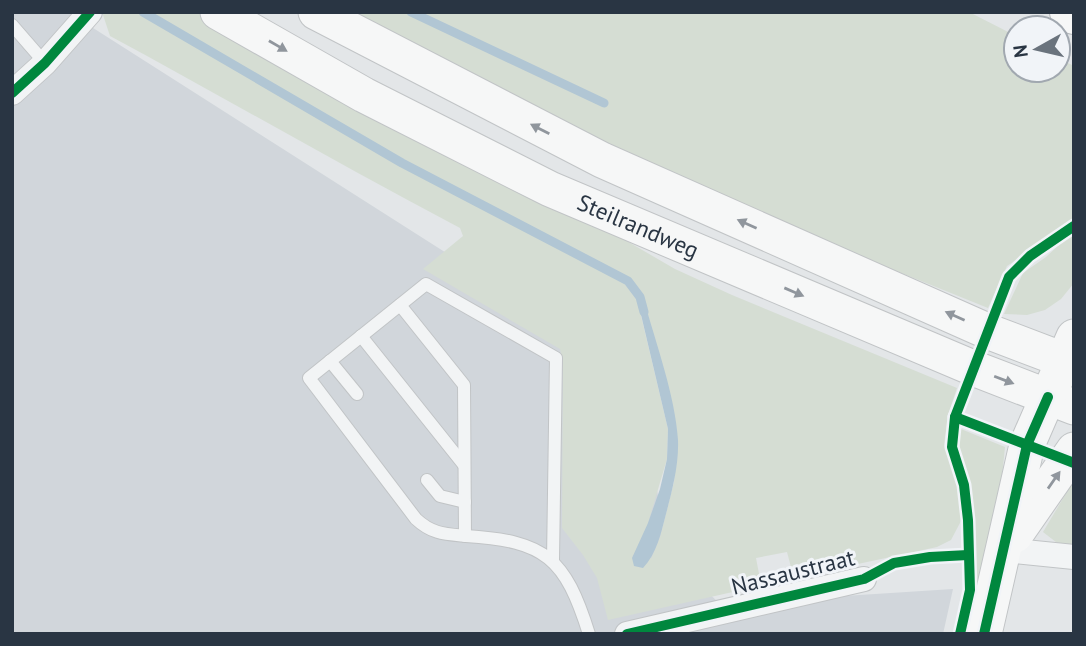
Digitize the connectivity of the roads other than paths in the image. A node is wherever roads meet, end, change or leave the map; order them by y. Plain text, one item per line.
1 (90, 12) edge
2 (218, 12) edge
3 (317, 12) edge
4 (1069, 12) edge
5 (1074, 15) edge
6 (12, 25) edge
7 (46, 63) junction
8 (12, 93) edge
9 (400, 304) junction
10 (361, 336) junction
11 (1070, 354) edge
12 (330, 360) junction
13 (358, 394) dead end
14 (1061, 402) edge
15 (1074, 450) edge
16 (464, 464) junction
17 (427, 480) dead end
18 (465, 502) junction
19 (465, 536) junction
20 (1005, 550) junction
21 (1074, 557) edge
22 (553, 560) junction
23 (864, 579) dead end
24 (589, 634) edge
25 (627, 634) edge
26 (984, 634) edge

1 - 7 street
2 -> 14 main road, Steilrandweg
11 -> 3 main road, Steilrandweg
4 - 5 highway
6 - 7 lane
7 - 8 street
9 - 10 lane
9 - 16 lane
9 - 22 lane
10 - 12 lane
10 - 16 lane
11 - 14 main road
12 - 13 lane
12 - 19 lane
14 - 20 main road
20 -> 15 main road
16 - 18 lane
17 - 18 lane
18 - 19 lane
19 - 22 lane
20 - 21 street
20 - 26 main road
22 - 24 lane
23 - 25 street, Nassaustraat

